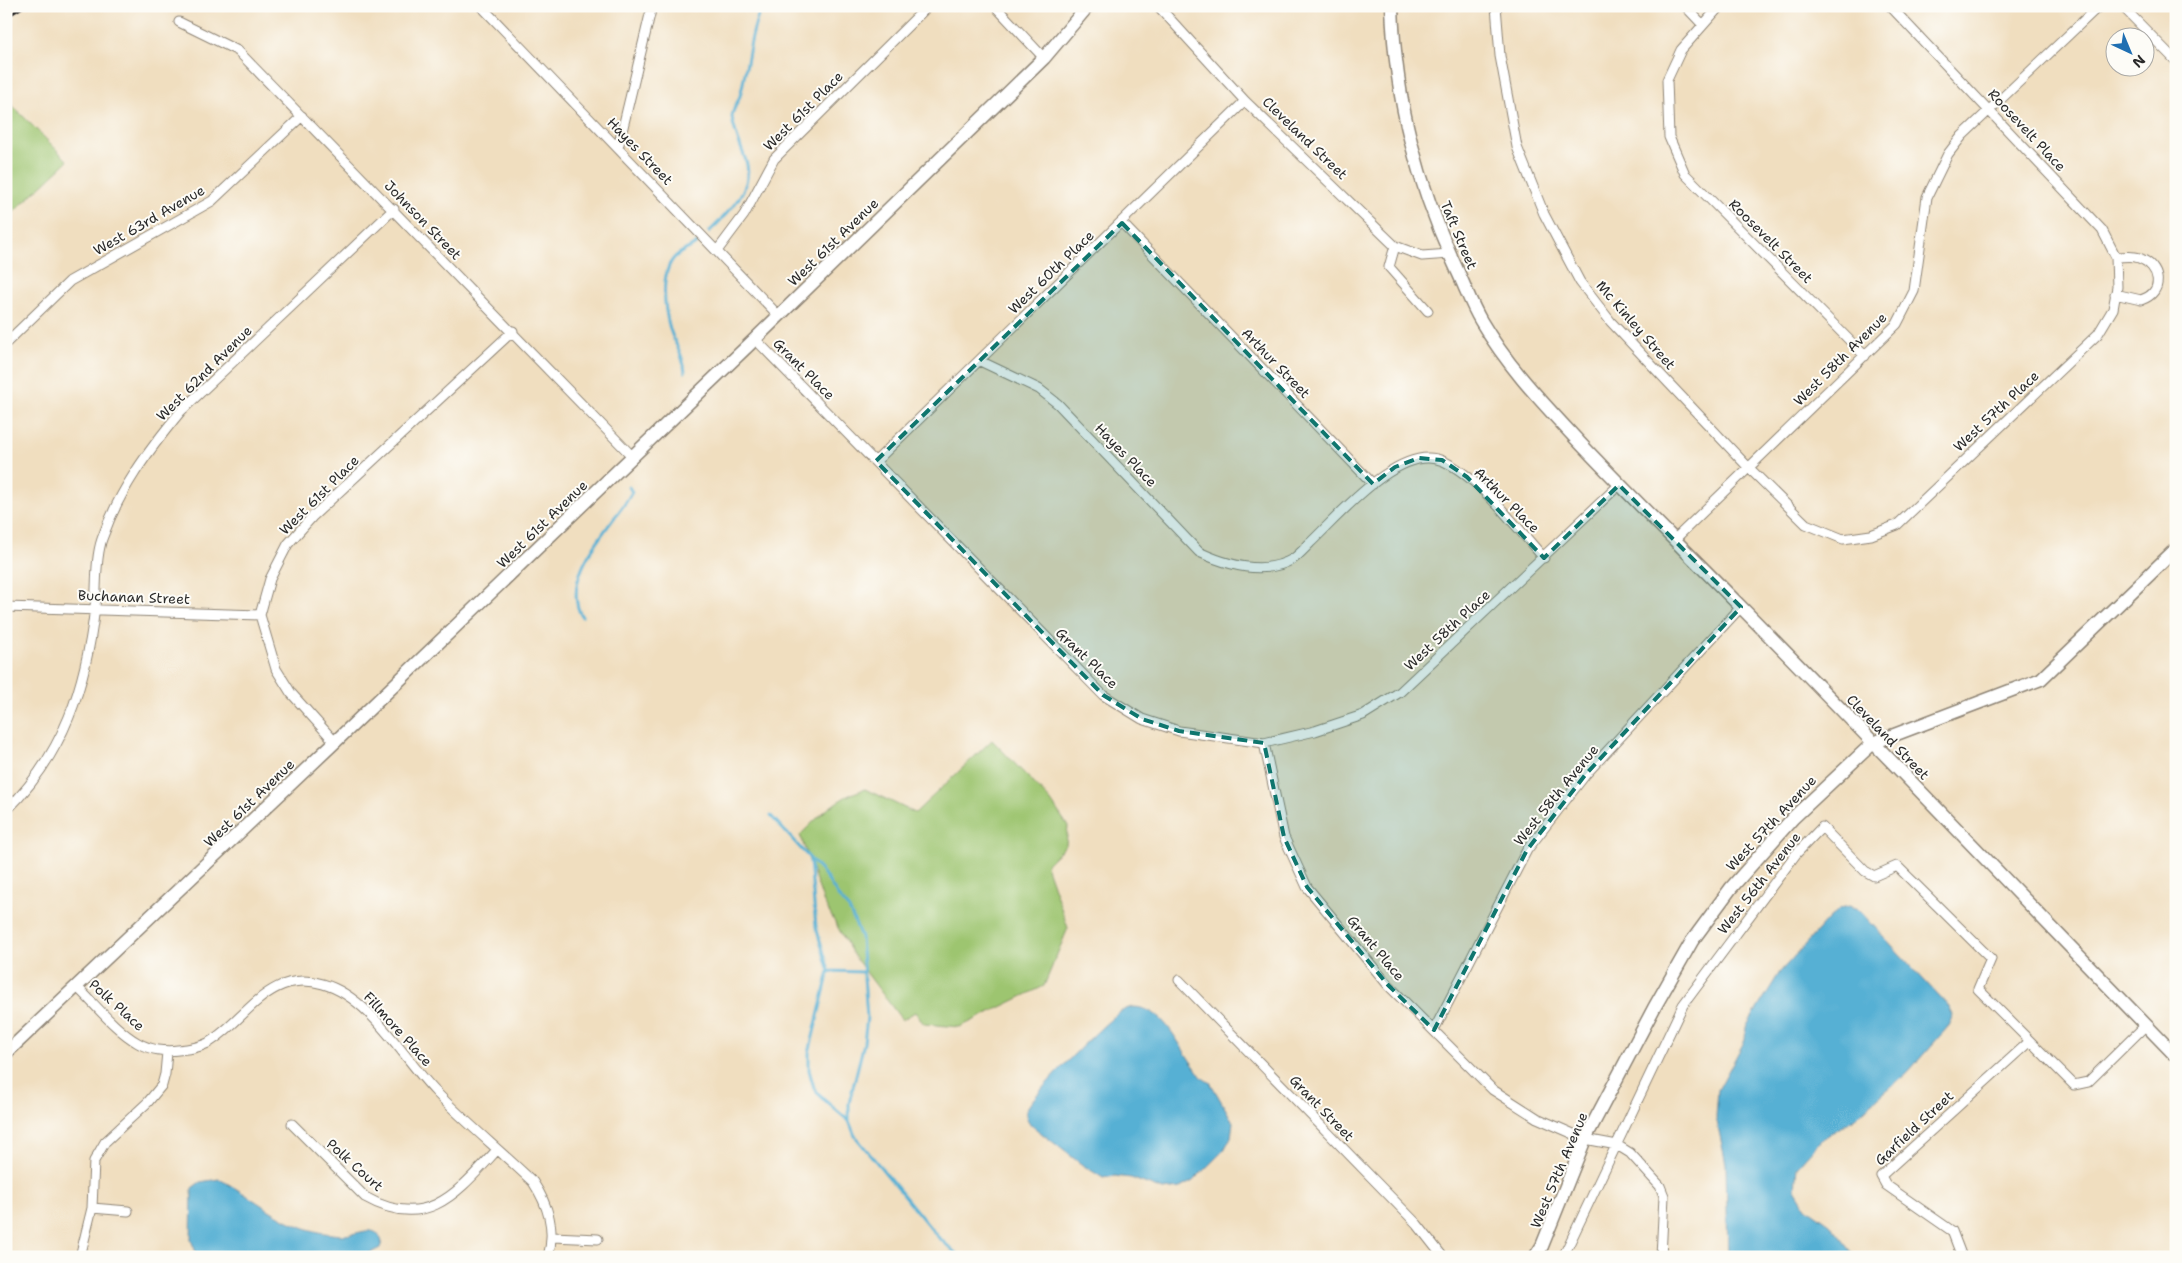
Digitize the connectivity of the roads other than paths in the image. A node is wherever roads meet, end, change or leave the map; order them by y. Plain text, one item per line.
1 (480, 6) edge
2 (652, 6) edge
3 (928, 6) edge
4 (995, 6) edge
5 (1088, 6) edge
6 (1158, 6) edge
7 (1392, 6) edge
8 (1496, 6) edge
9 (1685, 6) edge
10 (1720, 6) edge
11 (1890, 6) edge
12 (2098, 6) edge
13 (2122, 6) edge
14 (179, 22) dead end
15 (1703, 24) junction
16 (1044, 58) junction
17 (2176, 61) edge
18 (1245, 101) junction
19 (1990, 110) junction
20 (302, 116) junction
21 (618, 148) junction
22 (394, 210) junction
23 (1122, 223) junction
24 (1395, 246) junction
25 (718, 251) junction
26 (1450, 254) junction
27 (2116, 257) junction
28 (2116, 290) junction
29 (1428, 311) dead end
30 (778, 316) junction
31 (512, 331) junction
32 (755, 339) junction
33 (6, 343) edge
34 (1866, 356) junction
35 (980, 361) junction
36 (1578, 441) joint
37 (633, 457) junction
38 (876, 462) junction
39 (1748, 467) junction
40 (1373, 484) junction
41 (1619, 485) junction
42 (1871, 535) joint
43 (1674, 540) junction
44 (2176, 549) edge
45 (1544, 558) junction
46 (6, 607) edge
47 (1741, 607) junction
48 (95, 609) junction
49 (260, 615) junction
50 (335, 742) junction
51 (1873, 743) junction
52 (1264, 744) junction
53 (6, 811) edge
54 (1179, 980) dead end
55 (77, 987) junction
56 (2146, 1025) junction
57 (1434, 1030) junction
58 (2030, 1041) junction
59 (167, 1052) junction
60 (6, 1053) edge
61 (2176, 1056) edge
62 (292, 1124) dead end
63 (1586, 1140) junction
64 (1617, 1145) junction
65 (497, 1150) junction
66 (92, 1208) junction
67 (128, 1211) dead end
68 (552, 1237) junction
69 (598, 1238) dead end
70 (80, 1257) edge
71 (548, 1257) edge
72 (1443, 1257) edge
73 (1535, 1257) edge
74 (1563, 1257) edge
75 (1661, 1257) edge
76 (1962, 1257) edge

1 - 21 street, Hayes Street
2 - 21 street
3 - 25 street, West 61st Place
4 - 16 street
5 - 16 main road, West 61st Avenue
6 - 18 street, Cleveland Street
7 - 26 main road, Taft Street
8 - 39 street, Mc Kinley Street
9 - 15 street
10 - 15 street, Roosevelt Street
11 - 19 street, Roosevelt Place
12 - 19 street, West 58th Avenue
13 - 17 street
14 - 20 street, Johnson Street
15 - 34 street, Roosevelt Street
16 - 30 main road, West 61st Avenue
18 - 23 street, West 60th Place
18 - 24 street, Cleveland Street
19 - 27 street, Roosevelt Place
19 - 34 street, West 58th Avenue
20 - 22 street, Johnson Street
20 - 33 street, West 63rd Avenue
21 - 25 street, Hayes Street
22 - 31 street, Johnson Street
22 - 48 street, West 62nd Avenue
23 - 35 street, West 60th Place
23 - 40 street, Arthur Street
24 - 26 street, Cleveland Street
24 - 29 street
25 - 30 street, Hayes Street
26 - 36 main road, Taft Street
27 - 28 street, Roosevelt Place
27 - 28 street
28 - 42 street, West 57th Place
30 - 32 main road, West 61st Avenue
31 - 37 street, Johnson Street
31 - 49 street, West 61st Place
32 - 37 main road, West 61st Avenue
32 - 38 street, Grant Place
34 - 39 street, West 58th Avenue
35 - 38 street, West 60th Place
35 - 40 street, Hayes Place
36 - 41 main road, Cleveland Street
37 - 50 main road, West 61st Avenue
38 - 52 street, Grant Place
39 - 42 street, Mc Kinley Street
39 - 43 street, West 58th Avenue
40 - 45 street, Arthur Place
41 - 43 main road, Cleveland Street
41 - 45 street, West 58th Place
43 - 47 main road, Cleveland Street
44 - 51 main road, West 57th Avenue
45 - 52 street, West 58th Place
46 - 48 street, Buchanan Street
47 - 51 main road, Cleveland Street
47 - 57 street, West 58th Avenue
48 - 49 street, Buchanan Street
48 - 53 street, West 62nd Avenue
49 - 50 street
50 - 55 main road, West 61st Avenue
51 - 56 main road, Cleveland Street
51 - 63 main road, West 57th Avenue
52 - 57 street, Grant Place
54 - 72 street, Grant Street
55 - 59 street, Polk Place
55 - 60 main road, West 61st Avenue
56 - 58 street
56 - 61 main road, Cleveland Street
57 - 63 street
58 - 64 street, West 56th Avenue
58 - 76 street, Garfield Street
59 - 65 street, Fillmore Place
59 - 66 street
62 - 65 street, Polk Court
63 - 64 street
63 - 73 main road, West 57th Avenue
64 - 74 street
64 - 75 street
65 - 68 street, Fillmore Place
66 - 67 street
66 - 70 street
68 - 69 street
68 - 71 street

